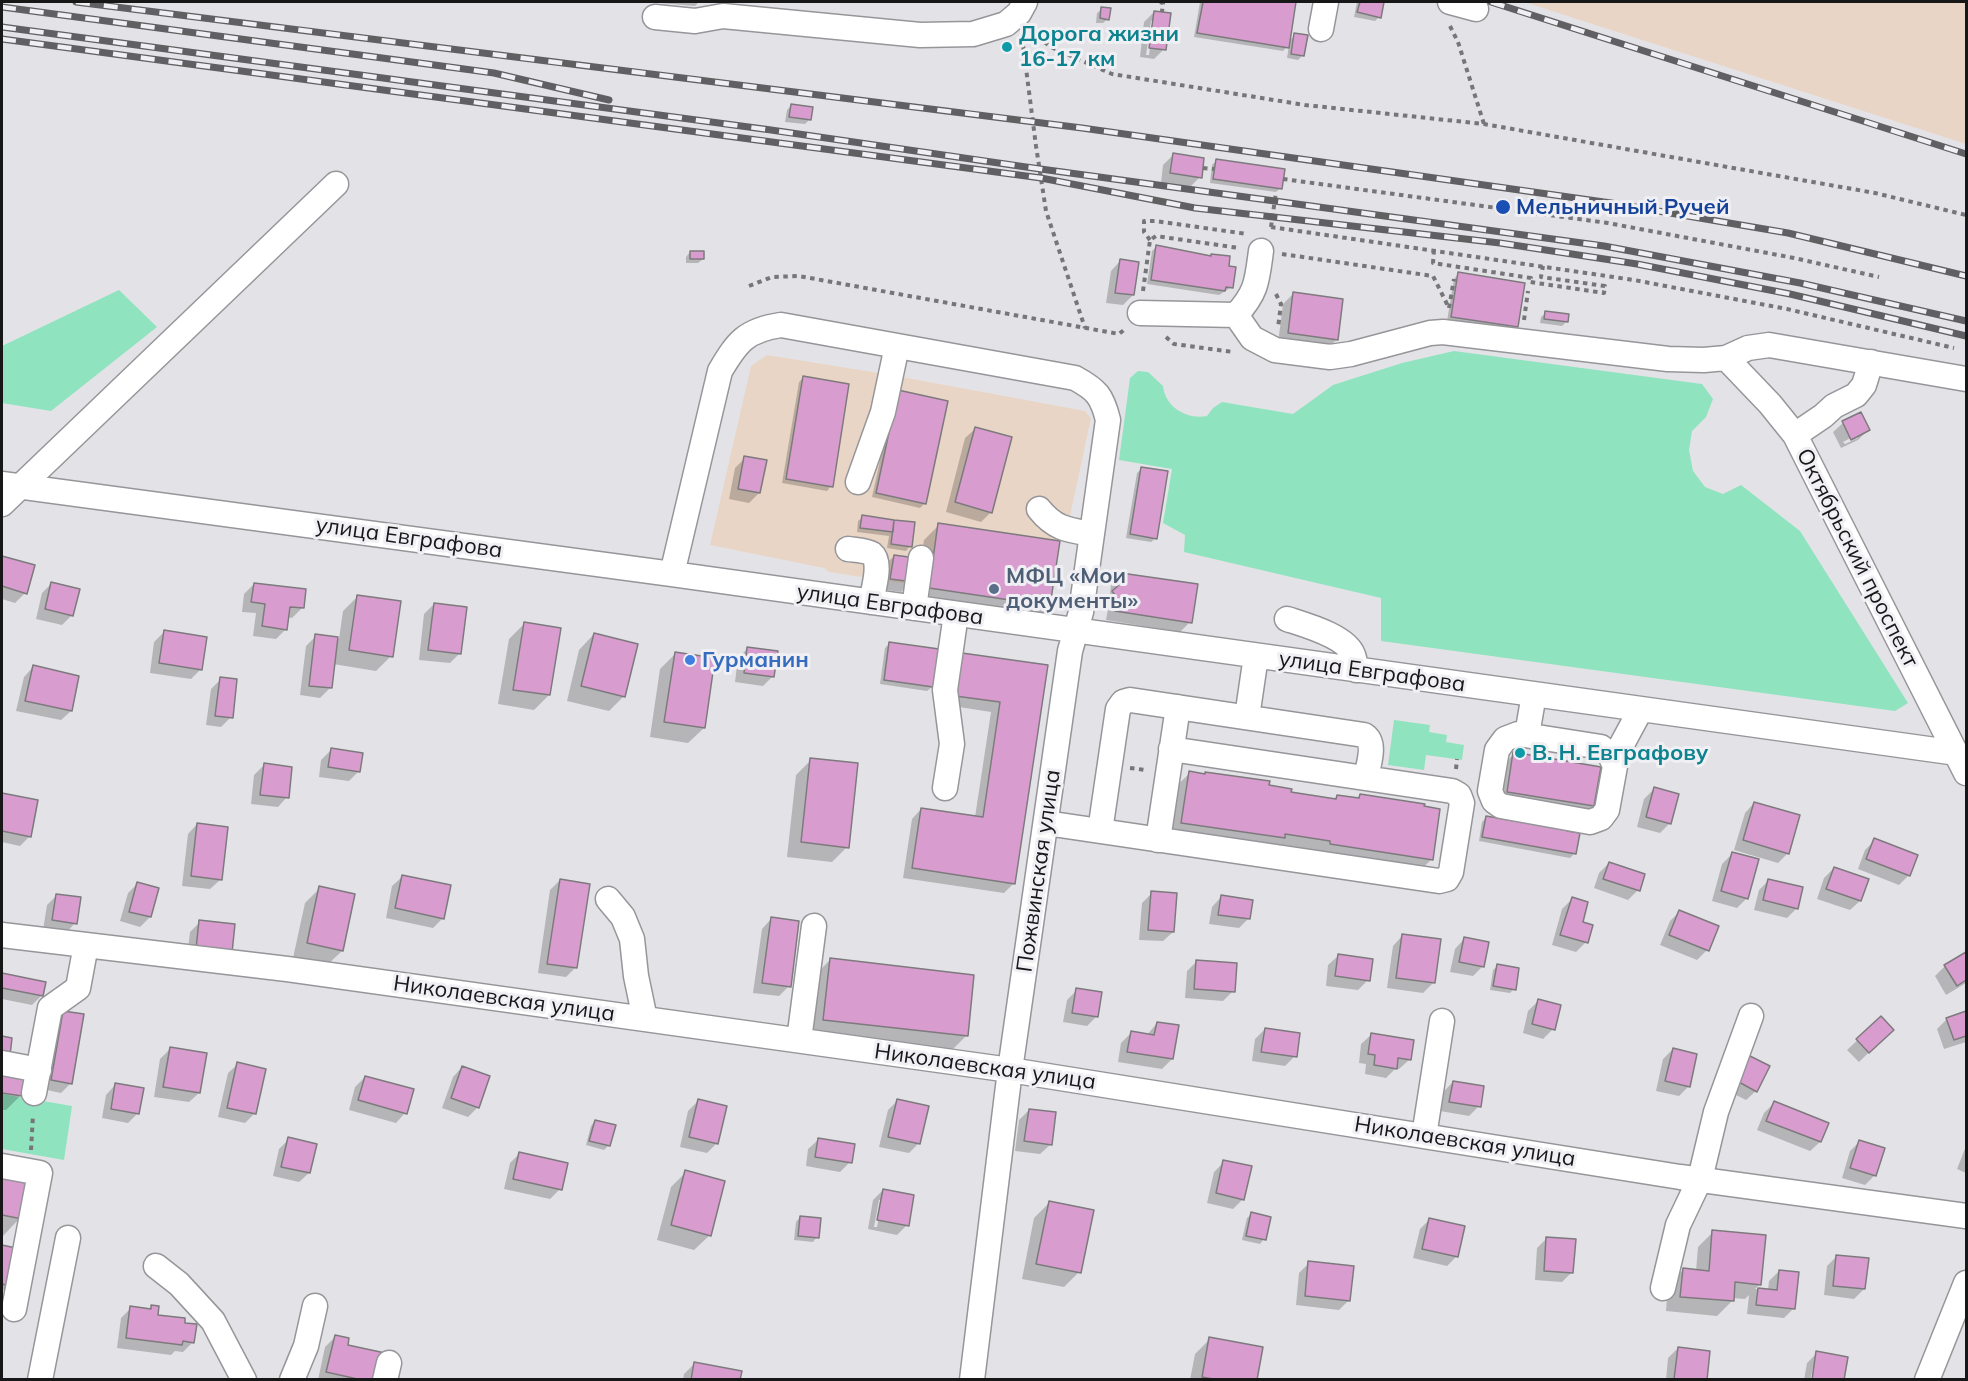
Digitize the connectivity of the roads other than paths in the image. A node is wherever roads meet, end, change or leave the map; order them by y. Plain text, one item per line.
1 (1326, 2) edge
2 (1022, 7) edge
3 (1476, 9) dead end
4 (1449, 13) edge
5 (656, 17) dead end
6 (1321, 29) dead end
7 (336, 184) dead end
8 (1258, 238) road end
9 (1140, 313) dead end
10 (1236, 315) junction
11 (897, 346) junction
12 (1726, 358) junction
13 (1871, 362) junction
14 (1966, 378) edge
15 (1795, 435) junction
16 (858, 482) dead end
17 (11, 485) edge
18 (2, 504) edge
19 (1040, 509) dead end
20 (1092, 534) junction
21 (848, 549) dead end
22 (921, 558) dead end
23 (672, 574) junction
24 (872, 602) junction
25 (914, 608) junction
26 (956, 614) junction
27 (1287, 619) dead end
28 (1076, 631) junction
29 (1256, 656) junction
30 (1356, 670) junction
31 (1534, 694) junction
32 (1178, 707) junction
33 (1641, 709) junction
34 (1247, 717) junction
35 (1527, 735) junction
36 (1171, 749) junction
37 (1962, 763) edge
38 (1615, 766) junction
39 (1366, 778) junction
40 (945, 788) dead end
41 (1046, 823) junction
42 (1100, 831) junction
43 (1158, 840) junction
44 (608, 899) dead end
45 (814, 926) dead end
46 (2, 935) edge
47 (86, 945) junction
48 (1751, 1016) dead end
49 (645, 1019) junction
50 (1442, 1021) dead end
51 (799, 1040) junction
52 (2, 1063) edge
53 (1011, 1070) junction
54 (1424, 1136) junction
55 (2, 1166) edge
56 (1700, 1179) junction
57 (1966, 1216) edge
58 (68, 1238) dead end
59 (156, 1266) dead end
60 (1966, 1283) edge
61 (1663, 1288) dead end
62 (315, 1306) dead end
63 (8, 1308) edge
64 (53, 1317) junction
65 (40, 1380) edge
66 (244, 1380) edge
67 (292, 1380) edge
68 (972, 1380) edge
69 (1927, 1380) edge

1 - 6 street
2 - 5 street
3 - 4 street
7 - 17 street
8 - 10 street
9 - 10 street
10 - 12 street
11 - 16 street
11 - 20 street, Пожвинская улица
11 - 23 street
12 - 13 street
12 - 15 street, Октябрьский проспект
13 - 14 street
13 - 15 street
15 - 37 street, Октябрьский проспект
17 - 18 street
17 - 23 street, улица Евграфова
19 - 20 street
20 - 28 street, Пожвинская улица
21 - 24 street
22 - 25 street
23 - 24 street, улица Евграфова
24 - 25 street, улица Евграфова
25 - 26 street, улица Евграфова
26 - 28 street, улица Евграфова
26 - 40 street
27 - 30 street
28 - 29 street, улица Евграфова
28 - 41 street, Пожвинская улица
29 - 30 street, улица Евграфова
29 - 34 street
30 - 31 street, улица Евграфова
31 - 33 street, улица Евграфова
31 - 35 street
32 - 34 street
32 - 36 street
32 - 42 street
33 - 37 street, улица Евграфова
33 - 38 street
34 - 39 street
35 - 38 street
35 - 38 street
36 - 39 street
36 - 43 street
39 - 43 street
41 - 42 street
41 - 53 street, Пожвинская улица
42 - 43 street
44 - 49 street
45 - 51 street
46 - 47 street, Николаевская улица
47 - 49 street, Николаевская улица
47 - 52 street
48 - 56 street
49 - 51 street, Николаевская улица
50 - 54 street
51 - 53 street, Николаевская улица
53 - 54 street, Николаевская улица
53 - 68 street, Пожвинская улица
54 - 56 street, Николаевская улица
55 - 63 street
56 - 57 street, Николаевская улица
56 - 61 street
58 - 64 street
59 - 66 street
60 - 69 street
62 - 67 street
63 - 64 street
64 - 65 street

